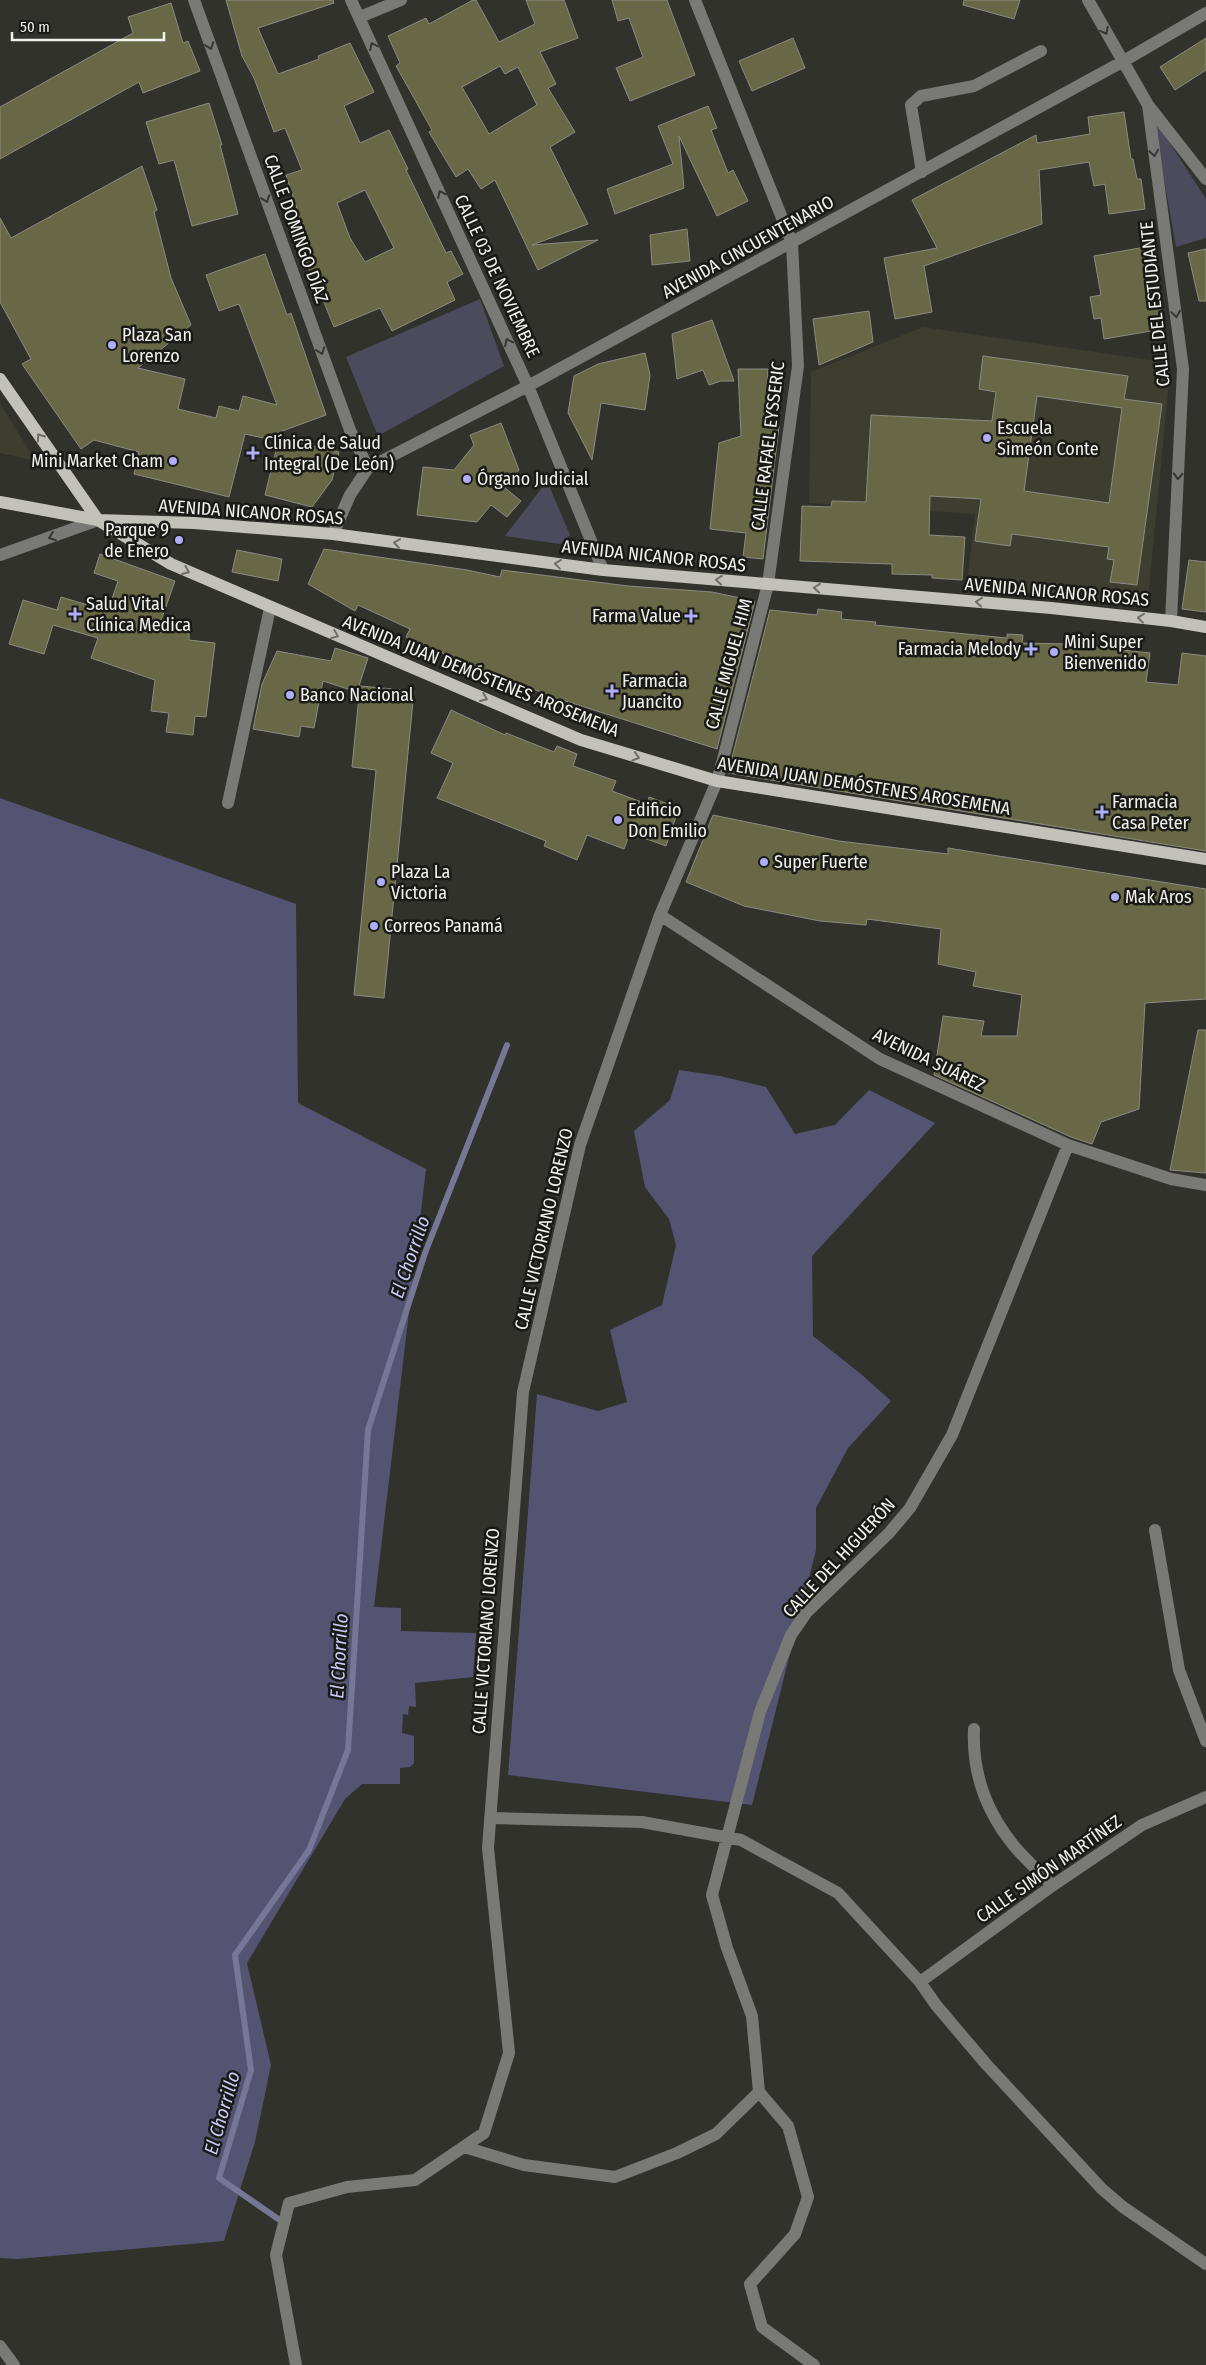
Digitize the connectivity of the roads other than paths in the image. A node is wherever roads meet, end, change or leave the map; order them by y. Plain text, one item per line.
1 (194, 0) edge
2 (351, 0) edge
3 (401, 0) edge
4 (695, 0) edge
5 (1088, 0) edge
6 (1206, 13) edge
7 (360, 17) junction
8 (1041, 51) dead end
9 (1122, 62) junction
10 (1148, 105) junction
11 (922, 172) junction
12 (1206, 179) edge
13 (792, 243) junction
14 (0, 379) edge
15 (528, 386) junction
16 (368, 468) junction
17 (0, 502) edge
18 (98, 520) junction
19 (333, 534) junction
20 (0, 555) edge
21 (603, 570) junction
22 (768, 584) junction
23 (270, 608) junction
24 (1171, 621) junction
25 (1206, 627) edge
26 (716, 782) junction
27 (228, 803) dead end
28 (1206, 859) edge
29 (660, 915) junction
30 (1068, 1145) junction
31 (1206, 1184) edge
32 (1155, 1530) dead end
33 (974, 1729) dead end
34 (1206, 1741) edge
35 (1206, 1797) edge
36 (490, 1818) junction
37 (726, 1838) junction
38 (1052, 1886) junction
39 (920, 1982) junction
40 (759, 2092) junction
41 (464, 2147) junction
42 (1206, 2264) edge
43 (0, 2346) edge
44 (14, 2365) edge
45 (296, 2365) edge
46 (814, 2365) edge

1 -> 16 street, CALLE DOMINGO DÍAZ
2 - 7 street, CALLE 03 DE NOVIEMBRE
3 - 7 street
4 - 13 street, CALLE RAFAEL EYSSERIC
5 -> 9 street
6 - 9 street, AVENIDA CINCUENTENARIO
15 -> 7 street, CALLE 03 DE NOVIEMBRE
8 - 11 street
9 - 10 street
9 - 11 street, AVENIDA CINCUENTENARIO
10 - 12 street
10 -> 24 street, CALLE DEL ESTUDIANTE
11 - 13 street, AVENIDA CINCUENTENARIO
13 - 15 street, AVENIDA CINCUENTENARIO
13 - 22 street, CALLE RAFAEL EYSSERIC
18 -> 14 main road
15 - 16 street, AVENIDA CINCUENTENARIO
15 - 21 street, CALLE 03 DE NOVIEMBRE
16 - 19 street, AVENIDA CINCUENTENARIO
17 - 18 main road, AVENIDA JUAN DEMÓSTENES AROSEMENA
18 - 19 main road, AVENIDA NICANOR ROSAS
18 -> 20 street
18 -> 23 main road, AVENIDA JUAN DEMÓSTENES AROSEMENA
21 -> 19 main road, AVENIDA NICANOR ROSAS
22 -> 21 main road, AVENIDA NICANOR ROSAS
24 -> 22 main road, AVENIDA NICANOR ROSAS
22 - 26 street, CALLE MIGUEL HIM
23 -> 26 main road, AVENIDA JUAN DEMÓSTENES AROSEMENA
23 - 27 street
24 - 25 main road, AVENIDA NICANOR ROSAS
26 - 28 main road, AVENIDA JUAN DEMÓSTENES AROSEMENA
26 - 29 street, CALLE VICTORIANO LORENZO
29 - 30 street, AVENIDA SUÁREZ
29 - 36 street, CALLE VICTORIANO LORENZO
30 - 31 street, AVENIDA SUÁREZ
30 - 37 street, CALLE DEL HIGUERÓN
32 - 34 street
33 - 38 street
35 - 38 street, CALLE SIMÓN MARTÍNEZ
36 - 37 street
36 - 41 street, CALLE VICTORIANO LORENZO
37 - 39 street
37 - 40 street, CALLE DEL HIGUERÓN
38 - 39 street, CALLE SIMÓN MARTÍNEZ
39 - 42 street
40 - 41 street
40 - 46 street
41 - 45 street, CALLE VICTORIANO LORENZO
43 - 44 street

